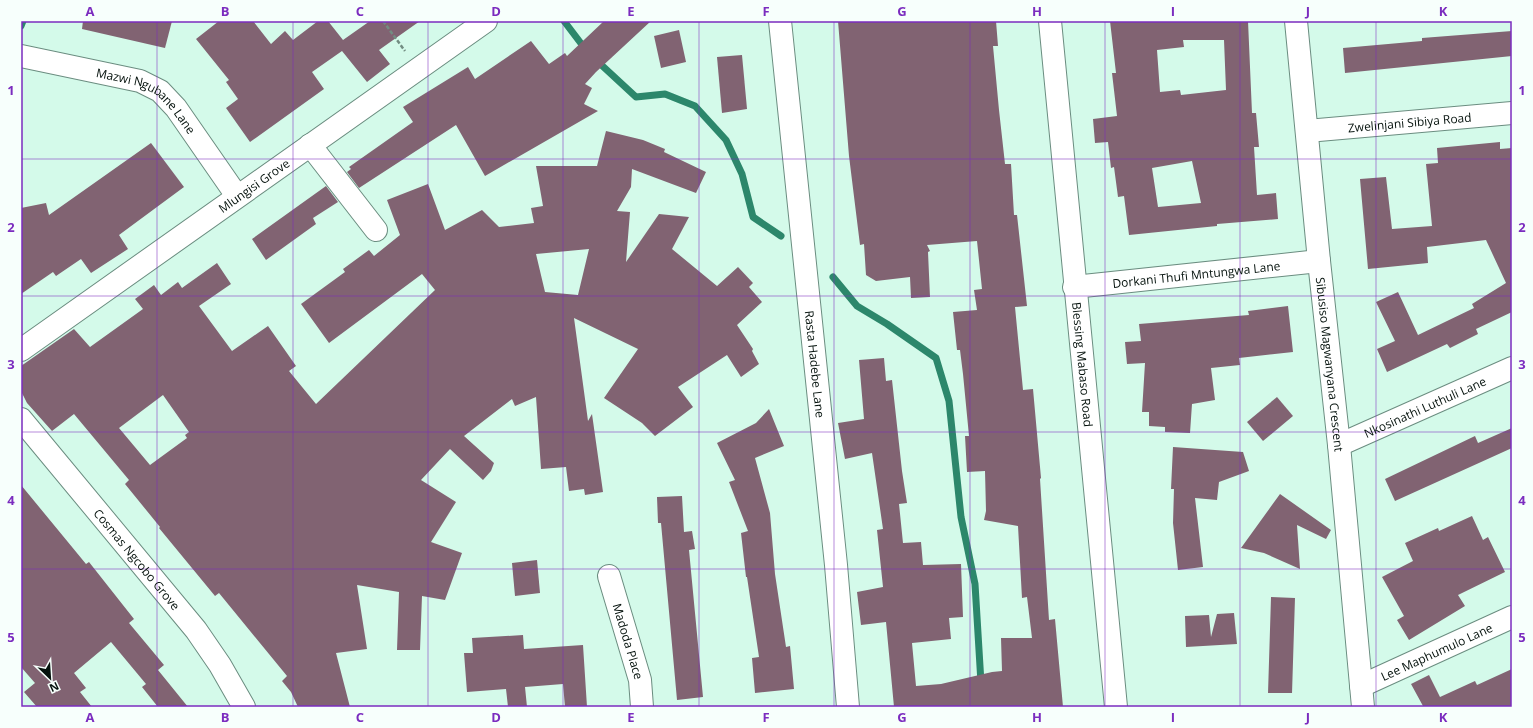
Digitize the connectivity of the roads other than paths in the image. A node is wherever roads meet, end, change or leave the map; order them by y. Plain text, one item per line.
1 (486, 21) edge
2 (780, 21) edge
3 (1050, 21) edge
4 (1296, 21) edge
5 (21, 56) edge
6 (1512, 113) edge
7 (1307, 131) junction
8 (310, 145) junction
9 (237, 196) junction
10 (376, 230) dead end
11 (1318, 261) junction
12 (1074, 287) junction
13 (21, 350) edge
14 (1512, 368) edge
15 (21, 419) edge
16 (1339, 445) junction
17 (609, 576) dead end
18 (1512, 617) edge
19 (1362, 696) edge
20 (244, 707) edge
21 (642, 707) edge
22 (848, 707) edge
23 (1116, 707) edge

1 - 8 street, Mlungisi Grove
2 - 22 street, Rasta Hadebe Lane
3 - 12 street, Blessing Mabaso Road
4 - 7 street, Sibusiso Magwanyana Crescent
5 - 9 street, Mazwi Ngubane Lane
6 - 7 street, Zwelinjani Sibiya Road
7 - 11 street, Sibusiso Magwanyana Crescent
8 - 9 street, Mlungisi Grove
8 - 10 street
9 - 13 street, Mlungisi Grove
11 - 12 street, Dorkani Thufi Mntungwa Lane
11 - 16 street, Sibusiso Magwanyana Crescent
12 - 23 street, Blessing Mabaso Road
14 - 16 street, Nkosinathi Luthuli Lane
15 - 20 street, Cosmas Ngcobo Grove
16 - 19 street, Sibusiso Magwanyana Crescent
17 - 21 street, Madoda Place
18 - 19 street, Lee Maphumulo Lane

